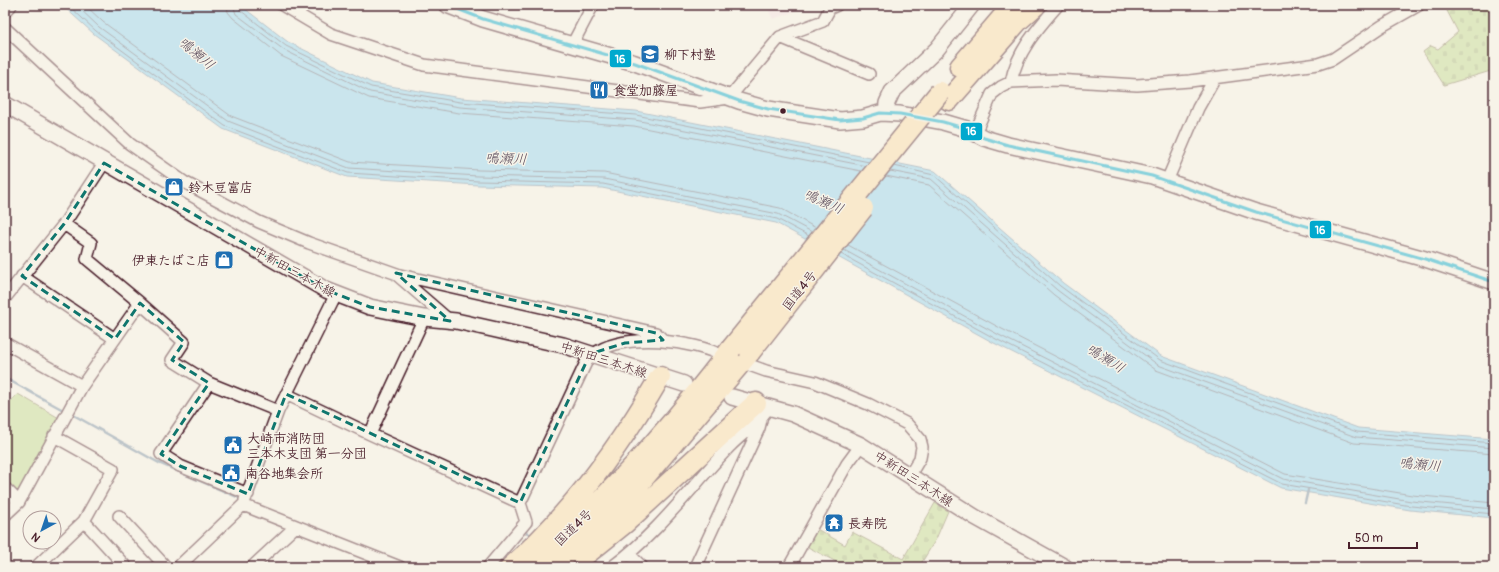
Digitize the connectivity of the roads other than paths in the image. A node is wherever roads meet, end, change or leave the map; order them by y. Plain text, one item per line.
1 (9, 5) edge
2 (282, 5) edge
3 (446, 5) edge
4 (593, 5) edge
5 (837, 5) edge
6 (972, 5) edge
7 (1013, 5) edge
8 (1036, 5) edge
9 (1058, 5) edge
10 (1419, 5) edge
11 (5, 10) edge
12 (5, 28) edge
13 (780, 36) junction
14 (572, 45) junction
15 (869, 74) dead end
16 (1215, 78) junction
17 (1011, 82) junction
18 (944, 96) junction
19 (729, 98) junction
20 (5, 104) edge
21 (886, 113) junction
22 (975, 134) junction
23 (104, 163) junction
24 (1167, 181) junction
25 (64, 224) junction
26 (396, 273) junction
27 (22, 276) junction
28 (1494, 282) edge
29 (336, 294) junction
30 (5, 298) edge
31 (140, 303) junction
32 (424, 318) junction
33 (450, 321) junction
34 (115, 339) junction
35 (663, 340) junction
36 (5, 343) edge
37 (592, 354) junction
38 (737, 355) junction
39 (660, 378) junction
40 (209, 383) junction
41 (684, 384) dead end
42 (82, 386) junction
43 (286, 394) junction
44 (732, 397) dead end
45 (762, 410) junction
46 (278, 412) junction
47 (370, 434) junction
48 (54, 436) junction
49 (860, 445) junction
50 (910, 474) junction
51 (5, 488) edge
52 (246, 500) junction
53 (19, 502) junction
54 (520, 503) junction
55 (5, 515) edge
56 (119, 516) dead end
57 (84, 520) junction
58 (526, 522) junction
59 (296, 526) junction
60 (537, 533) dead end
61 (629, 554) junction
62 (36, 567) edge
63 (126, 567) edge
64 (166, 567) edge
65 (178, 567) edge
66 (252, 567) edge
67 (399, 567) edge
68 (488, 567) edge
69 (511, 567) edge
70 (529, 567) edge
71 (552, 567) edge
72 (568, 567) edge
73 (612, 567) edge
74 (642, 567) edge
75 (695, 567) edge
76 (789, 567) edge
77 (1065, 567) edge

1 - 11 main road
2 - 19 street
3 - 14 main road
4 - 14 street
5 - 13 street
6 - 21 main road
7 - 18 highway, 国道4号
8 - 18 highway, 国道4号
9 - 17 street
10 - 16 street
12 - 26 street
13 - 15 street
13 - 19 street
14 - 19 main road
16 - 17 street
16 - 24 street
17 - 22 street
18 - 38 highway, 国道4号, bridge
19 - 21 main road
20 - 23 main road, 中新田三本木線
21 - 22 main road
22 - 24 main road
23 - 25 street
23 - 29 main road, 中新田三本木線
24 - 28 main road
25 - 27 street
25 - 31 street
26 - 33 street
26 - 35 street
27 - 30 street
27 - 34 street
29 - 32 main road, 中新田三本木線
29 - 43 street
31 - 34 street
31 - 40 street
32 - 33 main road, 中新田三本木線
32 - 47 street
33 - 37 main road, 中新田三本木線
34 - 42 street
35 - 37 street
35 - 38 street
36 - 42 street
37 - 39 main road, 中新田三本木線
37 - 54 street
38 - 50 street
38 - 70 highway, 国道4号
38 - 71 highway, 国道4号
39 - 41 main road, 中新田三本木線
39 - 69 highway
40 - 46 street
40 - 52 street
42 - 48 street
43 - 46 street
43 - 47 street
44 - 45 main road, 中新田三本木線
45 - 49 main road, 中新田三本木線
45 - 61 street
45 - 72 highway
45 - 75 street
46 - 52 street
47 - 54 street
48 - 53 street
48 - 57 street
49 - 50 main road, 中新田三本木線
49 - 76 street
50 - 77 main road, 中新田三本木線
51 - 53 street
52 - 59 street
52 - 65 street
53 - 55 street
54 - 58 street
56 - 64 street
57 - 62 street
57 - 63 street
58 - 60 street
58 - 68 street
59 - 66 street
59 - 67 street
61 - 73 street
61 - 74 street

